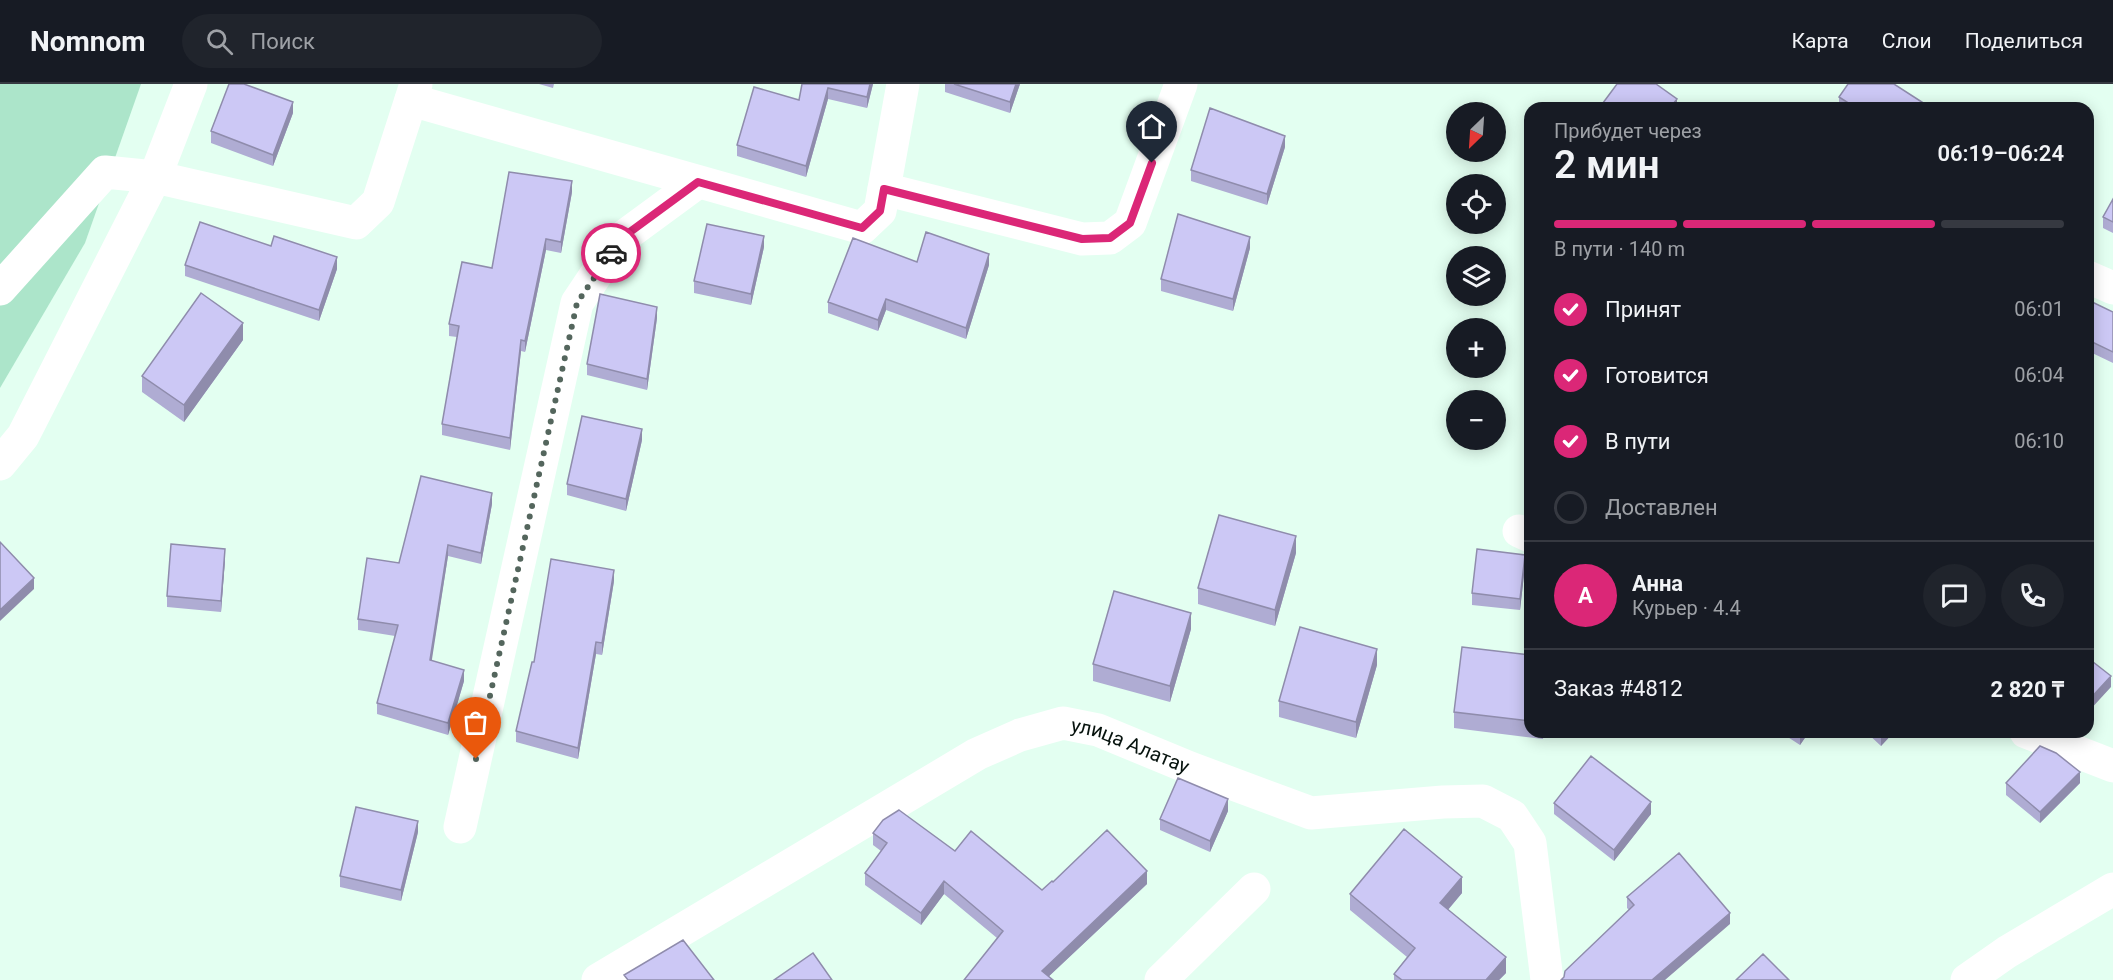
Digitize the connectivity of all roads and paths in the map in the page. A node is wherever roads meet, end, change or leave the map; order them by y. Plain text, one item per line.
1 (191, 84) edge
2 (903, 84) edge
3 (1181, 84) edge
4 (414, 92) edge
5 (155, 177) junction
6 (698, 182) junction
7 (884, 189) junction
8 (2094, 280) edge
9 (2113, 288) edge
10 (0, 289) edge
11 (0, 464) edge
12 (2041, 738) edge
13 (2113, 766) edge
14 (460, 827) dead end
15 (1254, 889) dead end
16 (2113, 889) edge
17 (598, 980) edge
18 (1161, 980) edge
19 (1547, 980) edge
20 (1966, 980) edge

1 - 5 street
2 - 7 street
3 - 7 street
4 - 5 street
4 - 6 street
5 - 10 street
5 - 11 street
6 - 7 street
6 - 14 street
8 - 9 street
12 - 13 street
15 - 18 street
16 - 20 street
17 - 19 street, улица Алатау

